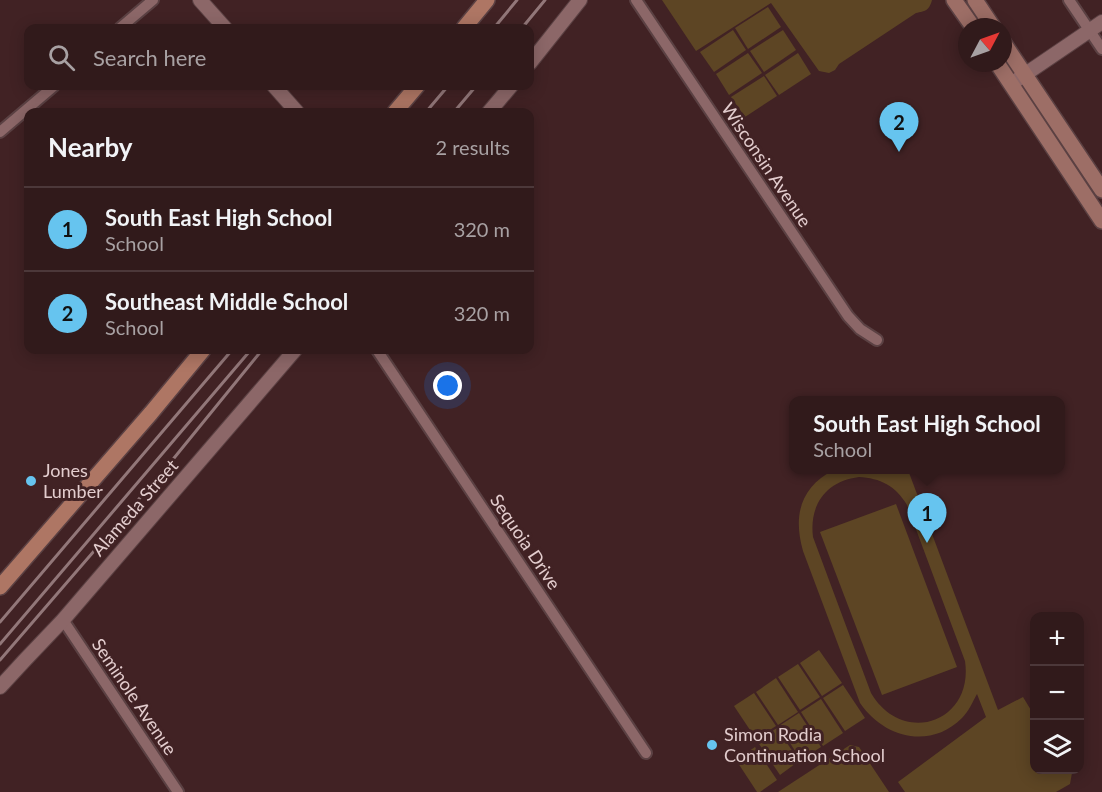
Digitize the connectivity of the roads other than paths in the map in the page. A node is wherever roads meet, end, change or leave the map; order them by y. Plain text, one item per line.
1 (153, 0) edge
2 (200, 0) edge
3 (487, 0) edge
4 (580, 0) edge
5 (636, 0) edge
6 (954, 0) edge
7 (975, 0) edge
8 (1069, 0) edge
9 (967, 18) edge
10 (987, 18) edge
11 (1102, 22) edge
12 (125, 24) edge
13 (221, 24) edge
14 (467, 24) edge
15 (1090, 30) junction
16 (1102, 49) edge
17 (1012, 55) edge
18 (534, 58) edge
19 (1003, 72) edge
20 (1025, 74) junction
21 (1011, 84) junction
22 (49, 90) edge
23 (278, 90) edge
24 (414, 90) edge
25 (508, 90) edge
26 (28, 108) edge
27 (293, 108) edge
28 (398, 108) edge
29 (492, 108) edge
30 (24, 112) edge
31 (0, 132) edge
32 (1102, 190) edge
33 (1102, 221) edge
34 (877, 340) dead end
35 (200, 354) edge
36 (292, 354) edge
37 (380, 354) edge
38 (0, 587) edge
39 (63, 620) junction
40 (0, 687) edge
41 (646, 753) dead end
42 (178, 792) edge

1 - 12 street
2 - 13 street
3 - 14 main road
4 - 18 street
5 - 34 street, Wisconsin Avenue
6 - 9 main road
7 - 10 main road
8 - 15 street
11 - 15 street
15 - 16 street
15 - 20 street
17 - 20 main road
19 - 21 main road
20 - 21 street
20 - 32 main road
21 - 33 main road
22 - 26 street
23 - 27 street
24 - 28 main road
25 - 29 street
30 - 31 street
35 - 38 main road
36 - 39 street, Alameda Street
37 - 41 street, Sequoia Drive
39 - 40 street, Alameda Street
39 - 42 street, Seminole Avenue

